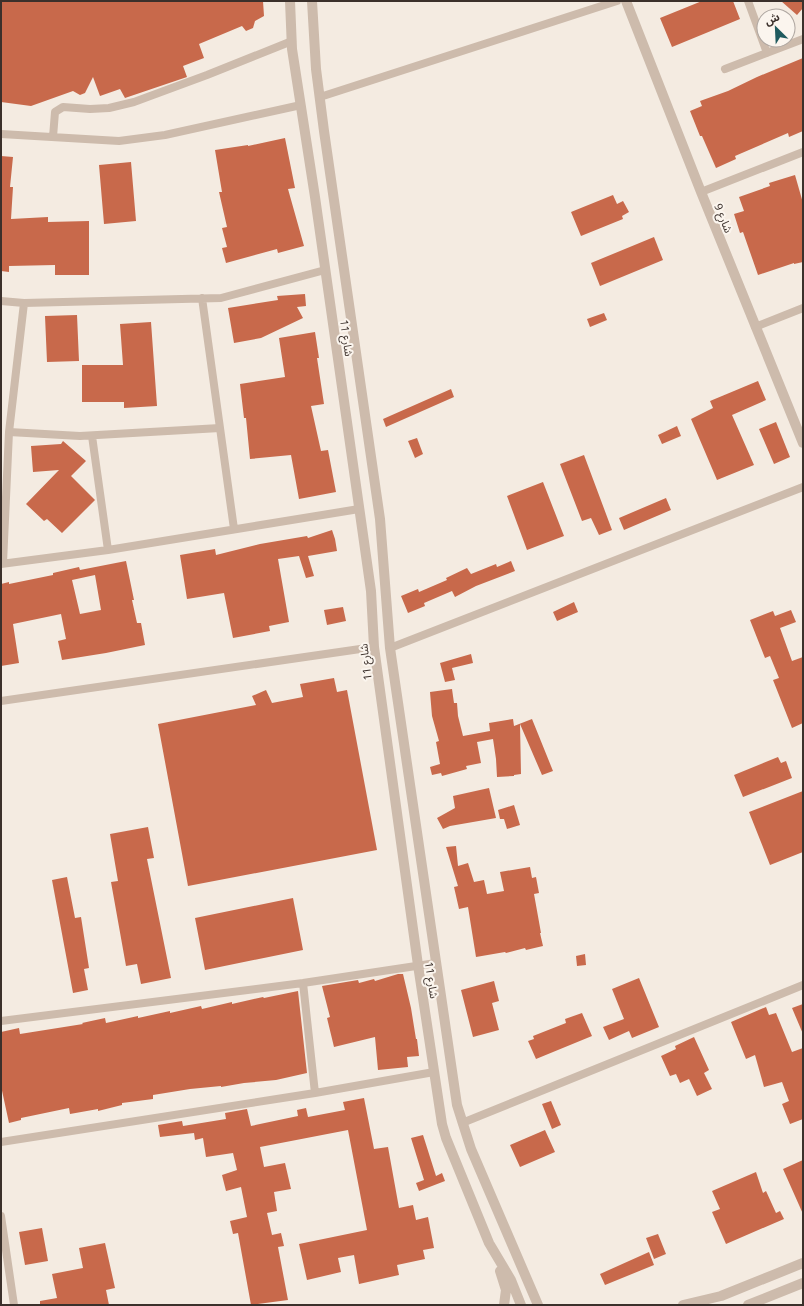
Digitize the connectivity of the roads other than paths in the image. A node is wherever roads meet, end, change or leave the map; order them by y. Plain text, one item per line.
1 (290, 1) edge
2 (312, 1) edge
3 (617, 1) edge
4 (626, 1) edge
5 (748, 1) edge
6 (803, 39) edge
7 (292, 41) junction
8 (767, 53) junction
9 (725, 69) dead end
10 (320, 97) junction
11 (301, 105) junction
12 (1, 134) edge
13 (53, 137) junction
14 (803, 152) edge
15 (701, 192) junction
16 (325, 270) junction
17 (202, 298) junction
18 (1, 301) edge
19 (24, 303) junction
20 (803, 308) edge
21 (755, 327) junction
22 (220, 428) junction
23 (8, 432) junction
24 (92, 436) junction
25 (803, 443) edge
26 (803, 487) edge
27 (359, 509) junction
28 (234, 530) junction
29 (108, 550) junction
30 (2, 563) edge
31 (374, 647) junction
32 (390, 648) junction
33 (1, 701) edge
34 (436, 963) junction
35 (418, 965) junction
36 (303, 983) junction
37 (803, 985) edge
38 (1, 1021) edge
39 (434, 1072) junction
40 (315, 1093) junction
41 (462, 1123) junction
42 (1, 1142) edge
43 (1, 1216) edge
44 (489, 1243) junction
45 (803, 1263) edge
46 (803, 1283) edge
47 (14, 1305) edge
48 (504, 1305) edge
49 (521, 1305) edge
50 (538, 1305) edge
51 (683, 1305) edge
52 (748, 1305) edge

1 - 7 street, شارع 11
2 - 10 street, شارع 11
3 - 10 street
4 - 15 street, شارع 9
5 - 8 street
6 - 8 street
7 - 11 street, شارع 11
7 - 13 street
8 - 9 street
10 - 32 street, شارع 11
11 - 13 street
11 - 16 street, شارع 11
12 - 13 street
14 - 15 street
15 - 21 street, شارع 9
16 - 17 street
16 - 27 street, شارع 11
17 - 19 street
17 - 22 street
18 - 19 street
19 - 23 street
20 - 21 street
21 - 25 street, شارع 9
22 - 24 street
22 - 28 street
23 - 24 street
23 - 30 street
24 - 29 street
26 - 32 street
27 - 28 street
27 - 31 street, شارع 11
28 - 29 street
29 - 30 street
31 - 33 street
31 - 35 street, شارع 11
32 - 34 street, شارع 11
34 - 35 street
34 - 41 street, شارع 11
35 - 36 street
35 - 39 street, شارع 11
36 - 38 street
36 - 40 street
37 - 41 street
39 - 40 street
39 - 44 street, شارع 11
40 - 42 street
41 - 50 street, شارع 11
43 - 47 street
44 - 48 street
44 - 49 street, شارع 11
45 - 51 street
46 - 52 street

